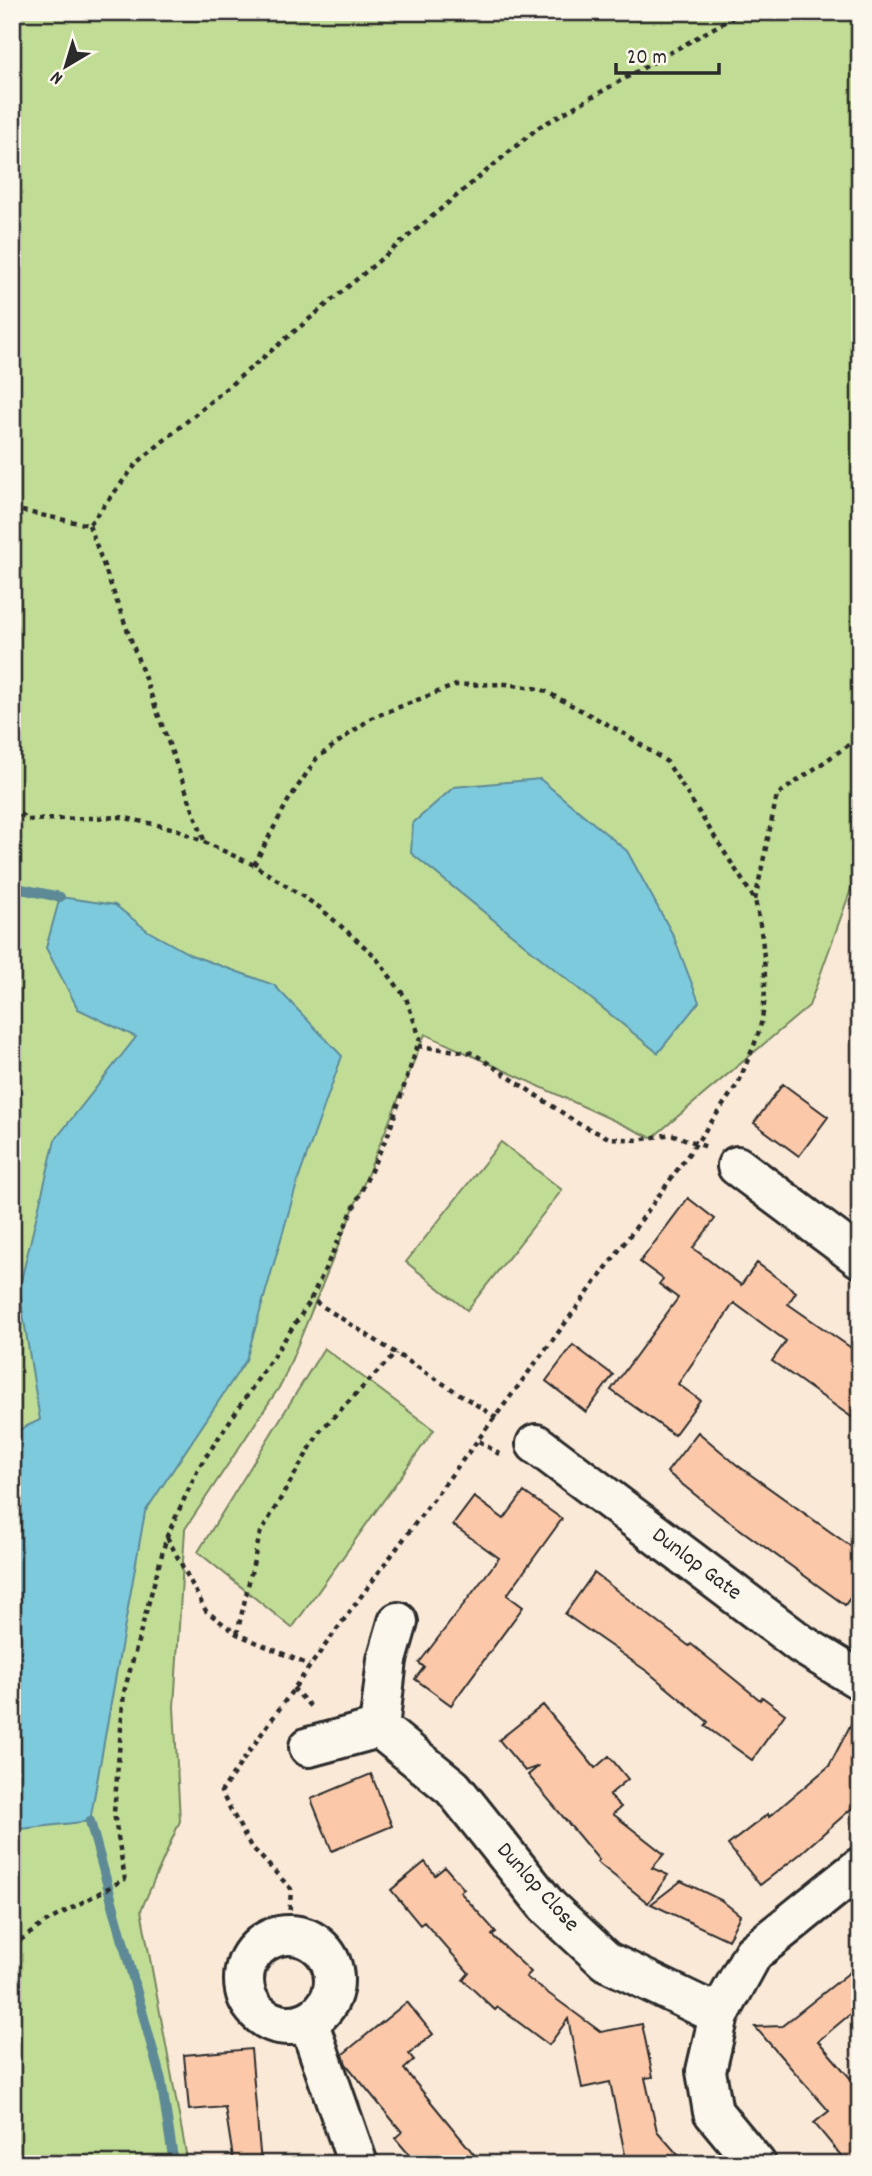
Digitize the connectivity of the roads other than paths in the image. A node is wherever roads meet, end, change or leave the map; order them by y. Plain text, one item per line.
1 (737, 1166) road end
2 (860, 1258) edge
3 (536, 1444) dead end
4 (398, 1622) dead end
5 (860, 1680) edge
6 (379, 1728) junction
7 (309, 1747) dead end
8 (860, 1867) edge
9 (719, 2015) junction
10 (308, 2021) junction
11 (358, 2164) edge
12 (756, 2164) edge

1 - 2 street
3 - 5 street, Dunlop Gate
4 - 6 street
6 - 7 street
6 - 9 street, Dunlop Close
8 - 9 street
9 - 12 street
10 - 10 street
10 - 11 street

